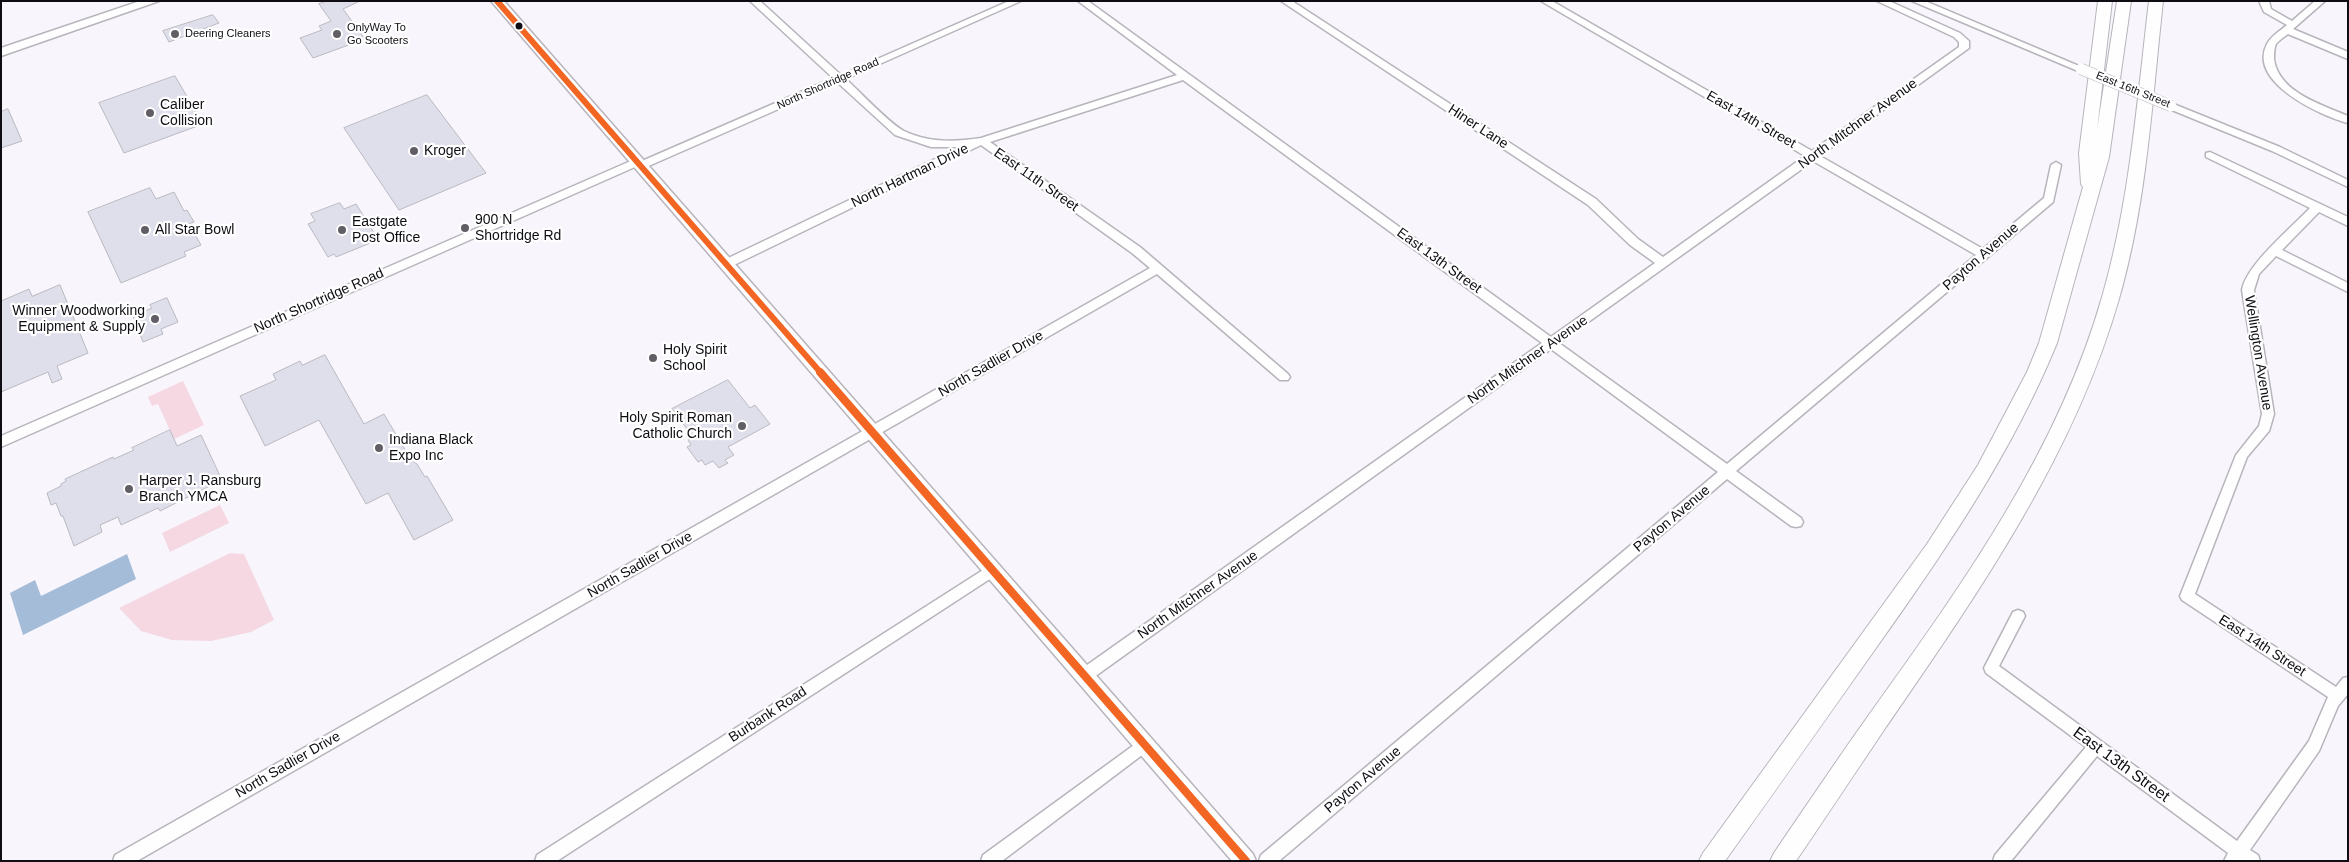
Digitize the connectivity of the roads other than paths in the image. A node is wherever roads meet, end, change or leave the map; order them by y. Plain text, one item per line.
1 (153, 1) edge
2 (497, 1) edge
3 (754, 1) edge
4 (1016, 1) edge
5 (1082, 1) edge
6 (1285, 1) edge
7 (1545, 1) edge
8 (1881, 1) edge
9 (1916, 1) edge
10 (2105, 1) edge
11 (2124, 1) edge
12 (2156, 1) edge
13 (2264, 1) edge
14 (2321, 1) edge
15 (2290, 27) junction
16 (1, 52) edge
17 (2348, 56) edge
18 (1185, 76) junction
19 (839, 79) junction
20 (2348, 120) edge
21 (982, 142) junction
22 (2210, 155) dead end
23 (1813, 156) junction
24 (638, 164) junction
25 (2056, 165) dead end
26 (2348, 184) edge
27 (2090, 191) junction
28 (2318, 208) junction
29 (2348, 222) edge
30 (2275, 251) junction
31 (1984, 255) junction
32 (1664, 263) junction
33 (726, 264) junction
34 (1158, 268) junction
35 (2348, 288) edge
36 (1551, 343) junction
37 (1284, 377) dead end
38 (873, 432) junction
39 (1, 442) edge
40 (1728, 472) junction
41 (1796, 522) dead end
42 (994, 569) junction
43 (2187, 596) joint
44 (2018, 616) dead end
45 (1085, 675) junction
46 (2348, 683) edge
47 (2338, 696) junction
48 (1145, 744) junction
49 (2096, 746) junction
50 (2235, 856) edge
51 (121, 861) edge
52 (543, 861) edge
53 (989, 861) edge
54 (1246, 861) edge
55 (1267, 861) edge
56 (1711, 861) edge
57 (1782, 861) edge
58 (2001, 861) edge
59 (2252, 861) edge

1 - 16 main road
2 - 24 main road
3 - 19 street, East 11th Street
4 - 19 street, North Shortridge Road
5 - 18 street, East 13th Street
6 - 32 street, Hiner Lane
7 - 23 street, East 14th Street
8 - 23 street, North Mitchner Avenue
9 - 26 street, East 16th Street, bridge
10 - 27 highway
11 - 27 highway
12 - 57 highway
13 - 15 street
14 - 15 street
15 - 17 street
15 - 20 street
18 - 21 street, North Hartman Drive
18 - 36 street, East 13th Street
19 - 21 street, East 11th Street
19 - 24 street, North Shortridge Road
21 - 33 street, North Hartman Drive
21 - 34 street, East 11th Street
22 - 28 street
23 - 31 street, East 14th Street
23 - 32 street, North Mitchner Avenue
24 - 33 main road
24 - 39 street, North Shortridge Road
25 - 31 street, Payton Avenue
27 - 56 highway
28 - 29 street
28 - 30 street, Wellington Avenue
30 - 35 street
30 - 43 street, Wellington Avenue
31 - 40 street, Payton Avenue
32 - 36 street, North Mitchner Avenue
33 - 38 main road
34 - 37 street, East 11th Street
34 - 38 street, North Sadlier Drive
36 - 40 street, East 13th Street
36 - 45 street, North Mitchner Avenue
38 - 42 main road
38 - 51 street, North Sadlier Drive
40 - 41 street, East 13th Street
40 - 55 street, Payton Avenue
42 - 45 main road
42 - 52 street, Burbank Road
43 - 47 street, East 14th Street
44 - 49 street, East 13th Street
45 - 48 main road
46 - 47 street
47 - 50 street
48 - 53 street
48 - 54 main road
49 - 50 street, East 13th Street
49 - 58 street
50 - 59 street, East 13th Street

